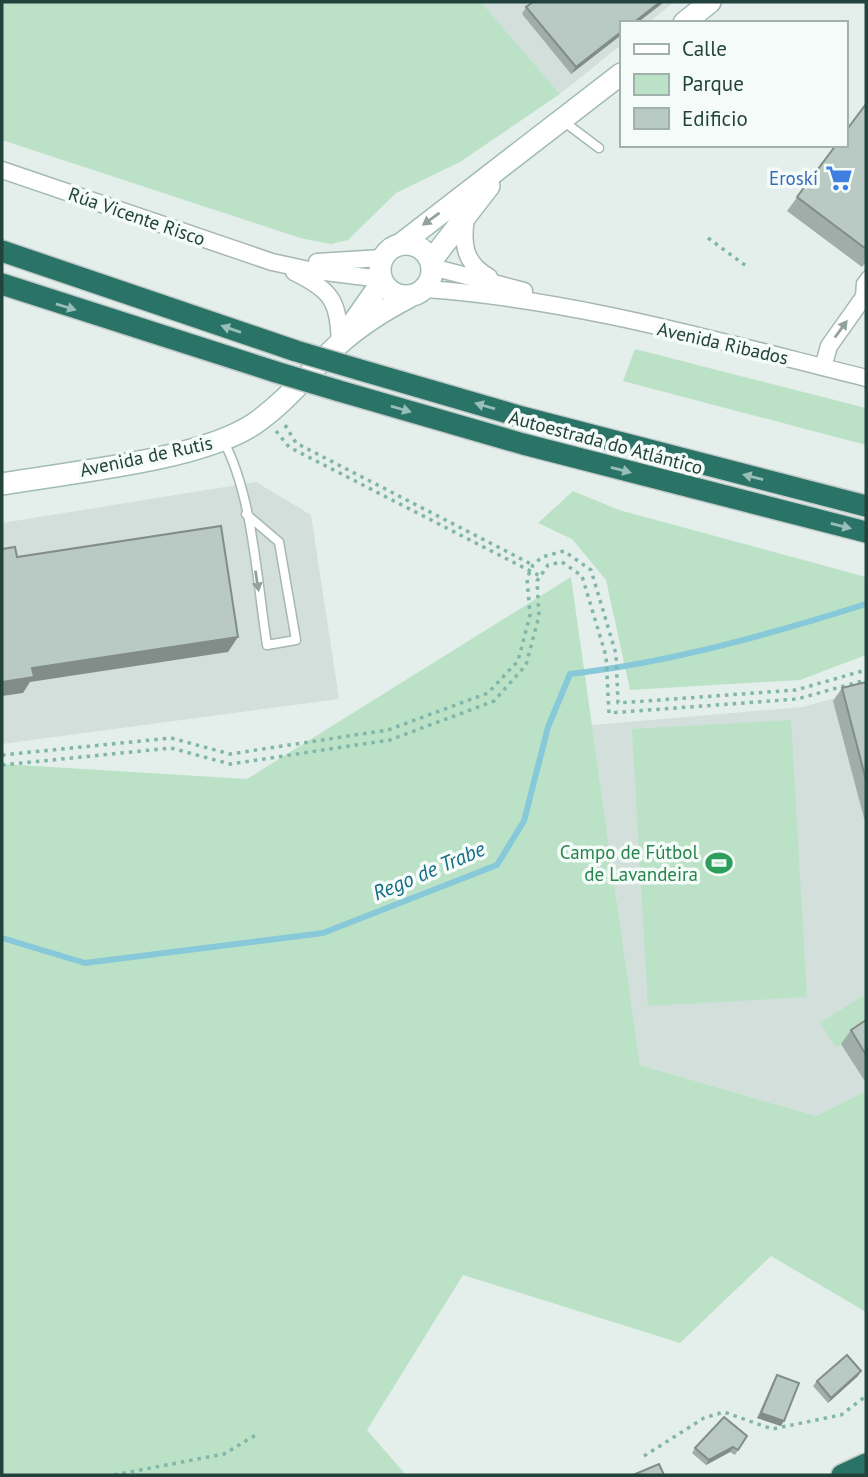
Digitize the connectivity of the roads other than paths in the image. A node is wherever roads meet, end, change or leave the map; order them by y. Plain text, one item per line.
1 (710, 2) edge
2 (686, 21) edge
3 (620, 75) edge
4 (562, 121) junction
5 (599, 148) dead end
6 (503, 167) junction
7 (2, 170) edge
8 (466, 216) junction
9 (401, 244) junction
10 (2, 251) edge
11 (272, 262) junction
12 (431, 264) junction
13 (382, 273) junction
14 (866, 276) edge
15 (498, 282) junction
16 (2, 284) edge
17 (417, 293) junction
18 (863, 299) edge
19 (579, 310) junction
20 (340, 343) junction
21 (823, 368) junction
22 (866, 378) edge
23 (223, 441) junction
24 (2, 484) edge
25 (866, 506) edge
26 (246, 514) junction
27 (866, 532) edge
28 (866, 1464) edge
29 (842, 1475) edge

1 - 2 street
3 - 4 street
4 - 5 lane
4 - 6 street
6 - 8 street
6 -> 9 street
7 - 11 street, Rúa Vicente Risco
8 - 12 street
8 - 15 street
9 - 12 street
9 - 13 street
25 -> 10 highway, Autoestrada do Atlántico, bridge
11 - 13 street, Rúa Vicente Risco
11 - 20 street
12 - 15 street, Avenida Ribados
12 - 17 street
13 - 17 street
13 - 20 street, Avenida de Rutis
14 - 18 lane
15 - 19 street, Avenida Ribados
16 -> 27 highway, Autoestrada do Atlántico, bridge
17 - 19 street, Avenida Ribados
17 - 20 street, Avenida de Rutis
21 -> 18 street
19 - 21 street, Avenida Ribados
20 - 23 street, Avenida de Rutis
21 - 22 street, Avenida Ribados
23 - 24 street, Avenida de Rutis
23 - 26 lane
26 -> 26 lane
28 - 29 highway

